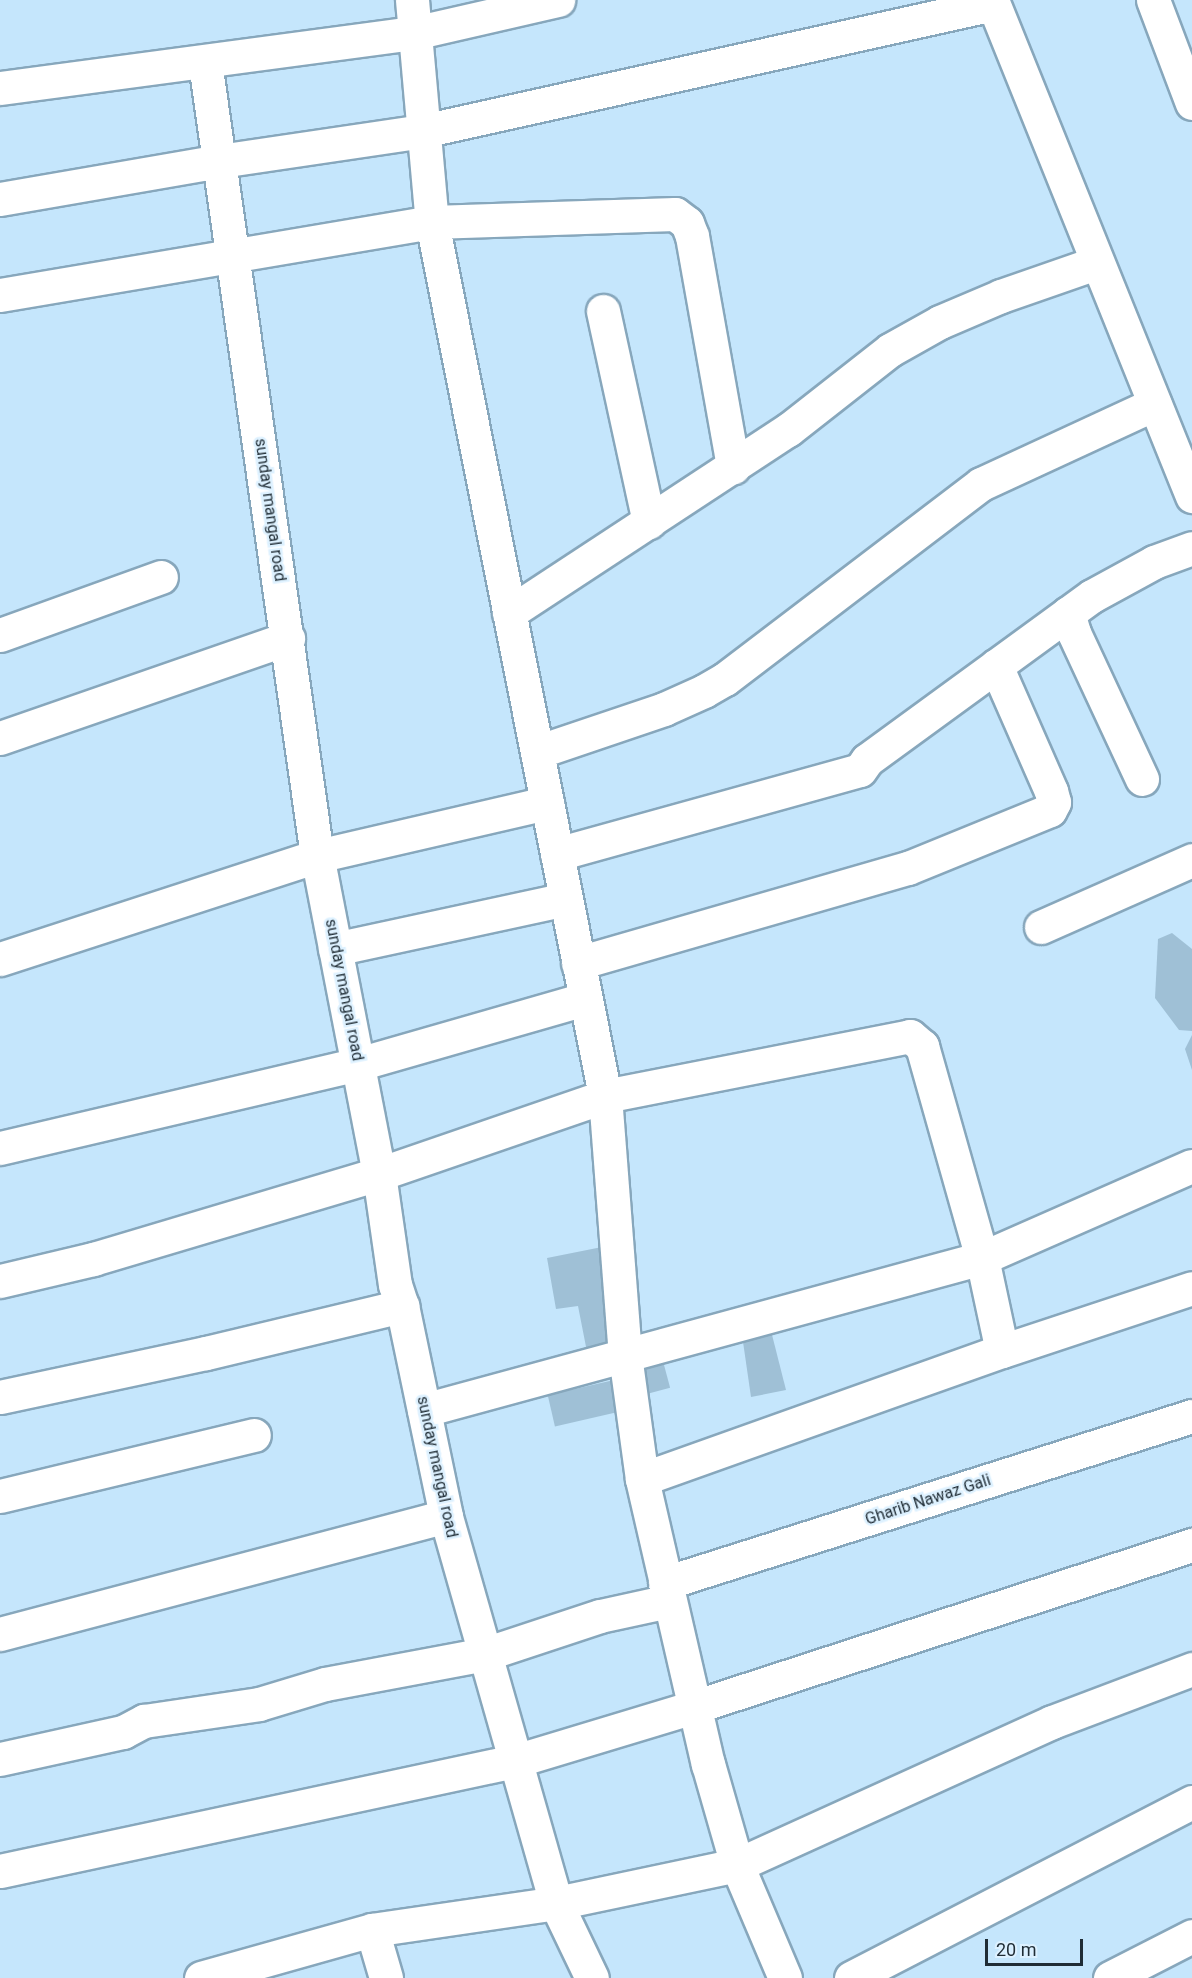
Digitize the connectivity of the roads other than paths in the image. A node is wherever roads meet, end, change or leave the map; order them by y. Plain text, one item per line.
1 (412, 0) edge
2 (558, 0) edge
3 (1153, 0) edge
4 (992, 2) edge
5 (520, 4) edge
6 (414, 33) junction
7 (205, 62) junction
8 (0, 88) edge
9 (1192, 103) edge
10 (423, 131) junction
11 (220, 161) junction
12 (0, 199) edge
13 (432, 222) junction
14 (234, 255) junction
15 (1096, 263) junction
16 (0, 294) edge
17 (603, 311) dead end
18 (1154, 404) junction
19 (732, 467) junction
20 (1192, 496) edge
21 (649, 522) junction
22 (1192, 548) edge
23 (161, 577) dead end
24 (1068, 613) junction
25 (509, 614) junction
26 (0, 635) edge
27 (288, 638) junction
28 (996, 666) junction
29 (0, 738) edge
30 (537, 752) junction
31 (1142, 779) dead end
32 (547, 803) junction
33 (557, 854) junction
34 (317, 856) junction
35 (1192, 860) edge
36 (566, 899) junction
37 (1041, 927) dead end
38 (335, 949) junction
39 (0, 959) edge
40 (578, 963) junction
41 (585, 999) junction
42 (358, 1064) junction
43 (605, 1096) junction
44 (0, 1148) edge
45 (1192, 1166) edge
46 (379, 1174) junction
47 (982, 1258) junction
48 (0, 1281) edge
49 (1192, 1288) edge
50 (402, 1306) junction
51 (1002, 1352) junction
52 (626, 1355) junction
53 (0, 1397) edge
54 (424, 1410) junction
55 (1192, 1416) edge
56 (254, 1436) dead end
57 (642, 1479) junction
58 (0, 1496) edge
59 (446, 1516) junction
60 (1192, 1545) edge
61 (667, 1592) junction
62 (0, 1634) edge
63 (485, 1654) junction
64 (1192, 1669) edge
65 (697, 1706) junction
66 (0, 1760) edge
67 (514, 1761) junction
68 (1192, 1802) edge
69 (737, 1865) junction
70 (0, 1871) edge
71 (556, 1903) junction
72 (372, 1930) junction
73 (1192, 1936) edge
74 (201, 1978) edge
75 (386, 1978) edge
76 (592, 1978) edge
77 (784, 1978) edge
78 (851, 1978) edge
79 (1110, 1978) edge

1 - 6 street
2 - 5 street
3 - 9 street
4 - 10 street
4 - 15 street
5 - 6 street
6 - 7 street
6 - 10 street
7 - 8 street
7 - 11 street, sunday mangal road
10 - 11 street
10 - 13 street
11 - 12 street
11 - 14 street, sunday mangal road
13 - 14 street
13 - 19 street
13 - 25 street
14 - 16 street
14 - 27 street, sunday mangal road
15 - 18 street
15 - 19 street
17 - 21 street
18 - 20 street
18 - 30 street
19 - 21 street
21 - 25 street
22 - 24 street
23 - 26 street
24 - 28 street
24 - 31 street
25 - 30 street
27 - 29 street
27 - 34 street, sunday mangal road
28 - 33 street
28 - 40 street
30 - 32 street
32 - 33 street
32 - 34 street
33 - 36 street
34 - 38 street, sunday mangal road
34 - 39 street
35 - 37 street
36 - 38 street
36 - 40 street
38 - 42 street, sunday mangal road
40 - 41 street
41 - 42 street
41 - 43 street
42 - 44 street
42 - 46 street, sunday mangal road
43 - 46 street
43 - 47 street
43 - 52 street
45 - 47 street
46 - 48 street
46 - 50 street, sunday mangal road
47 - 51 street
47 - 52 street
49 - 51 street
50 - 53 street
50 - 54 street, sunday mangal road
51 - 57 street
52 - 54 street
52 - 57 street
54 - 59 street, sunday mangal road
55 - 61 street, Gharib Nawaz Gali
56 - 58 street
57 - 61 street
59 - 62 street
59 - 63 street, sunday mangal road
60 - 65 street
61 - 63 street, Gharib Nawaz Gali
61 - 65 street
63 - 66 street, Gharib Nawaz Gali
63 - 67 street, sunday mangal road
64 - 69 street
65 - 67 street
65 - 69 street
67 - 70 street
67 - 71 street, sunday mangal road
68 - 78 street
69 - 71 street
69 - 77 street
71 - 72 street
71 - 76 street, sunday mangal road
72 - 74 street
72 - 75 street
73 - 79 street

